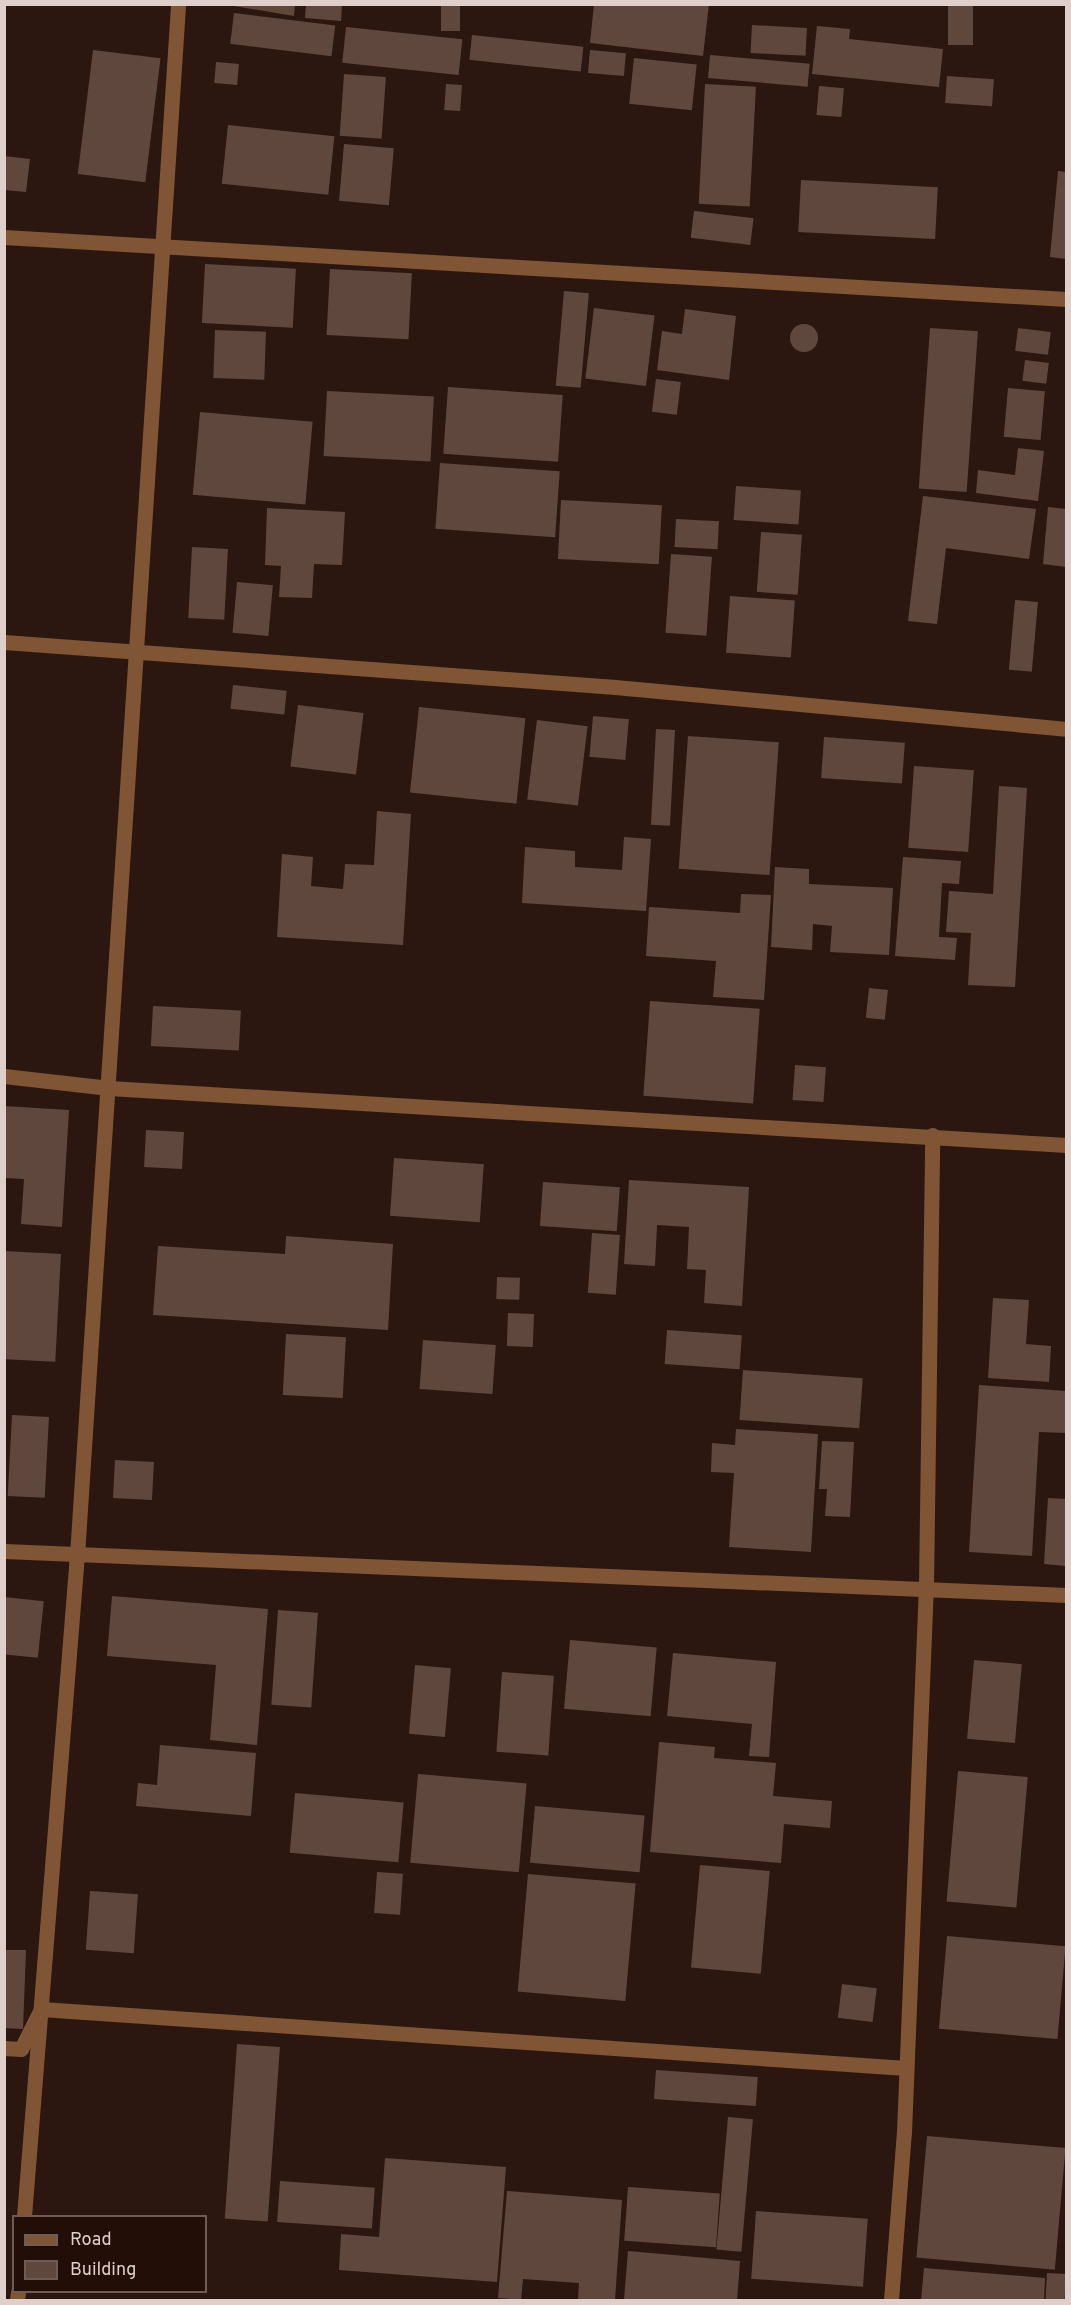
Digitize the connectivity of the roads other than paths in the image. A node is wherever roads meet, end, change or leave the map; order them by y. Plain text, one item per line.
1 (178, 4) edge
2 (4, 237) edge
3 (165, 244) junction
4 (1066, 299) edge
5 (4, 642) edge
6 (137, 653) junction
7 (1066, 729) edge
8 (4, 1076) edge
9 (109, 1088) junction
10 (932, 1136) junction
11 (1066, 1145) edge
12 (4, 1551) edge
13 (77, 1555) junction
14 (926, 1585) junction
15 (1066, 1595) edge
16 (41, 2009) junction
17 (4, 2048) edge
18 (906, 2068) junction
19 (24, 2215) edge
20 (891, 2301) edge

1 - 3 street
2 - 3 street
3 - 4 street
3 - 6 street
5 - 6 street
6 - 7 street
6 - 9 street
8 - 9 street
9 - 10 street
9 - 13 street
10 - 11 street
10 - 14 street
12 - 13 street
13 - 14 street
13 - 16 street
14 - 15 street
14 - 18 street
16 - 17 street
16 - 18 street
16 - 19 street
18 - 20 street

